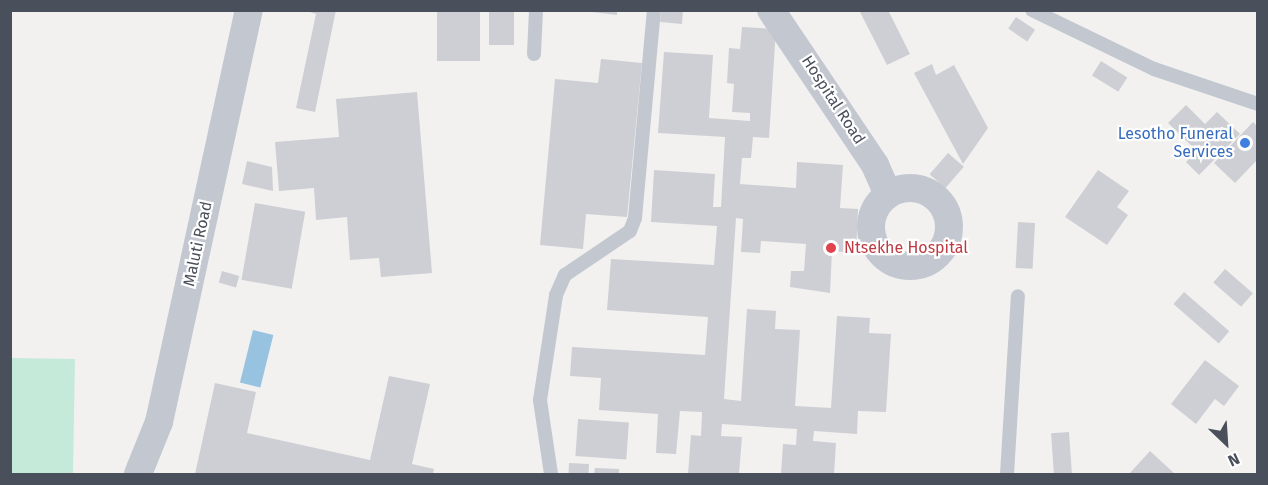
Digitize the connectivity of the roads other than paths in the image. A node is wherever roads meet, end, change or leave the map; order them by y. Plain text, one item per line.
1 (249, 10) edge
2 (536, 10) edge
3 (654, 10) edge
4 (771, 10) edge
5 (1032, 10) edge
6 (534, 54) dead end
7 (1257, 104) edge
8 (888, 194) dead end
9 (1018, 296) dead end
10 (138, 474) edge
11 (551, 474) edge
12 (1007, 474) edge

1 - 10 street, Maluti Road
2 - 6 lane
3 - 11 lane
4 - 8 street, Hospital Road
5 - 7 lane
9 - 12 lane

